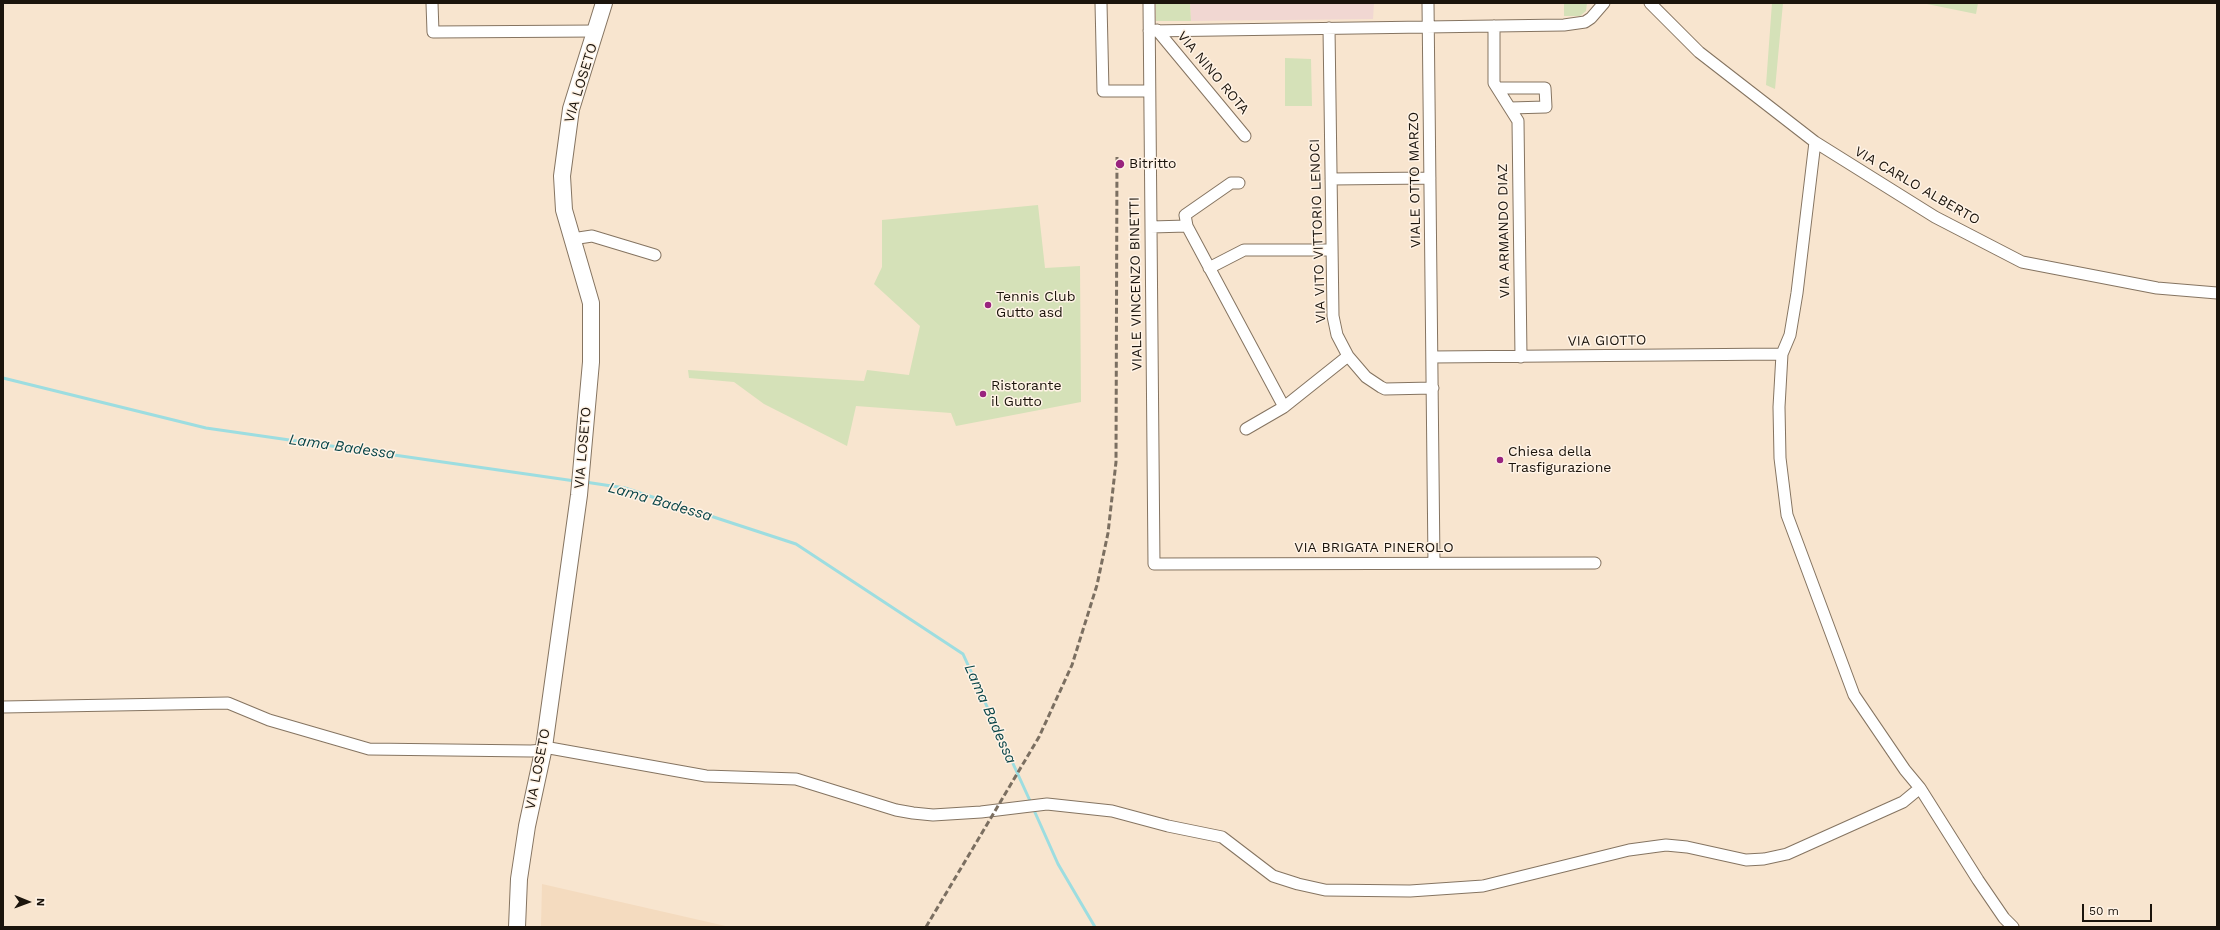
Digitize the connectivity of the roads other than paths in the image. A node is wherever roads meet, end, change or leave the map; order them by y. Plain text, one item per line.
1 (432, 3) edge
2 (604, 3) edge
3 (1101, 3) edge
4 (1149, 3) edge
5 (1428, 3) edge
6 (1604, 3) edge
7 (1650, 3) edge
8 (1494, 26) junction
9 (1428, 27) junction
10 (1329, 28) junction
11 (1153, 30) junction
12 (597, 31) junction
13 (1498, 88) junction
14 (1149, 91) junction
15 (1510, 108) junction
16 (1245, 136) dead end
17 (1815, 142) junction
18 (1430, 178) junction
19 (1331, 179) junction
20 (1239, 183) dead end
21 (1187, 226) junction
22 (1150, 227) junction
23 (572, 239) junction
24 (1332, 250) junction
25 (655, 254) dead end
26 (1209, 268) junction
27 (2217, 293) edge
28 (1782, 354) junction
29 (1348, 356) junction
30 (1432, 357) junction
31 (1521, 357) junction
32 (1433, 388) junction
33 (1284, 407) junction
34 (1246, 429) dead end
35 (1434, 563) junction
36 (1595, 563) dead end
37 (1154, 564) joint
38 (3, 707) edge
39 (543, 748) junction
40 (1920, 788) junction
41 (517, 927) edge
42 (2012, 927) edge

1 - 12 street
2 - 12 main road, VIA LOSETO
3 - 14 street
4 - 11 street, VIALE VINCENZO BINETTI
5 - 9 street, VIALE OTTO MARZO
6 - 8 street
7 - 17 street, VIA CARLO ALBERTO
8 - 9 street
8 - 13 street, VIA ARMANDO DIAZ
9 - 10 street
9 - 18 street, VIALE OTTO MARZO
10 - 11 street
10 - 19 street, VIA VITO VITTORIO LENOCI
11 - 14 street, VIALE VINCENZO BINETTI
11 - 16 street, VIA NINO ROTA
12 - 23 main road, VIA LOSETO
13 - 15 street, VIA ARMANDO DIAZ
13 - 15 street
14 - 22 street, VIALE VINCENZO BINETTI
15 - 31 street, VIA ARMANDO DIAZ
17 - 27 street, VIA CARLO ALBERTO
17 - 28 street
18 - 19 street
18 - 30 street, VIALE OTTO MARZO
19 - 24 street, VIA VITO VITTORIO LENOCI
20 - 21 street
21 - 22 street
21 - 26 street
22 - 37 street, VIALE VINCENZO BINETTI
23 - 25 street
23 - 39 main road, VIA LOSETO
24 - 26 street
24 - 29 street, VIA VITO VITTORIO LENOCI
26 - 33 street
28 - 31 street, VIA GIOTTO
28 - 40 street
29 - 32 street, VIA VITO VITTORIO LENOCI
29 - 33 street
30 - 31 street, VIA GIOTTO
30 - 32 street, VIALE OTTO MARZO
32 - 35 street, VIALE OTTO MARZO
33 - 34 street
35 - 36 street, VIA BRIGATA PINEROLO
35 - 37 street, VIA BRIGATA PINEROLO
38 - 39 street
39 - 40 street
39 - 41 main road, VIA LOSETO
40 - 42 street

